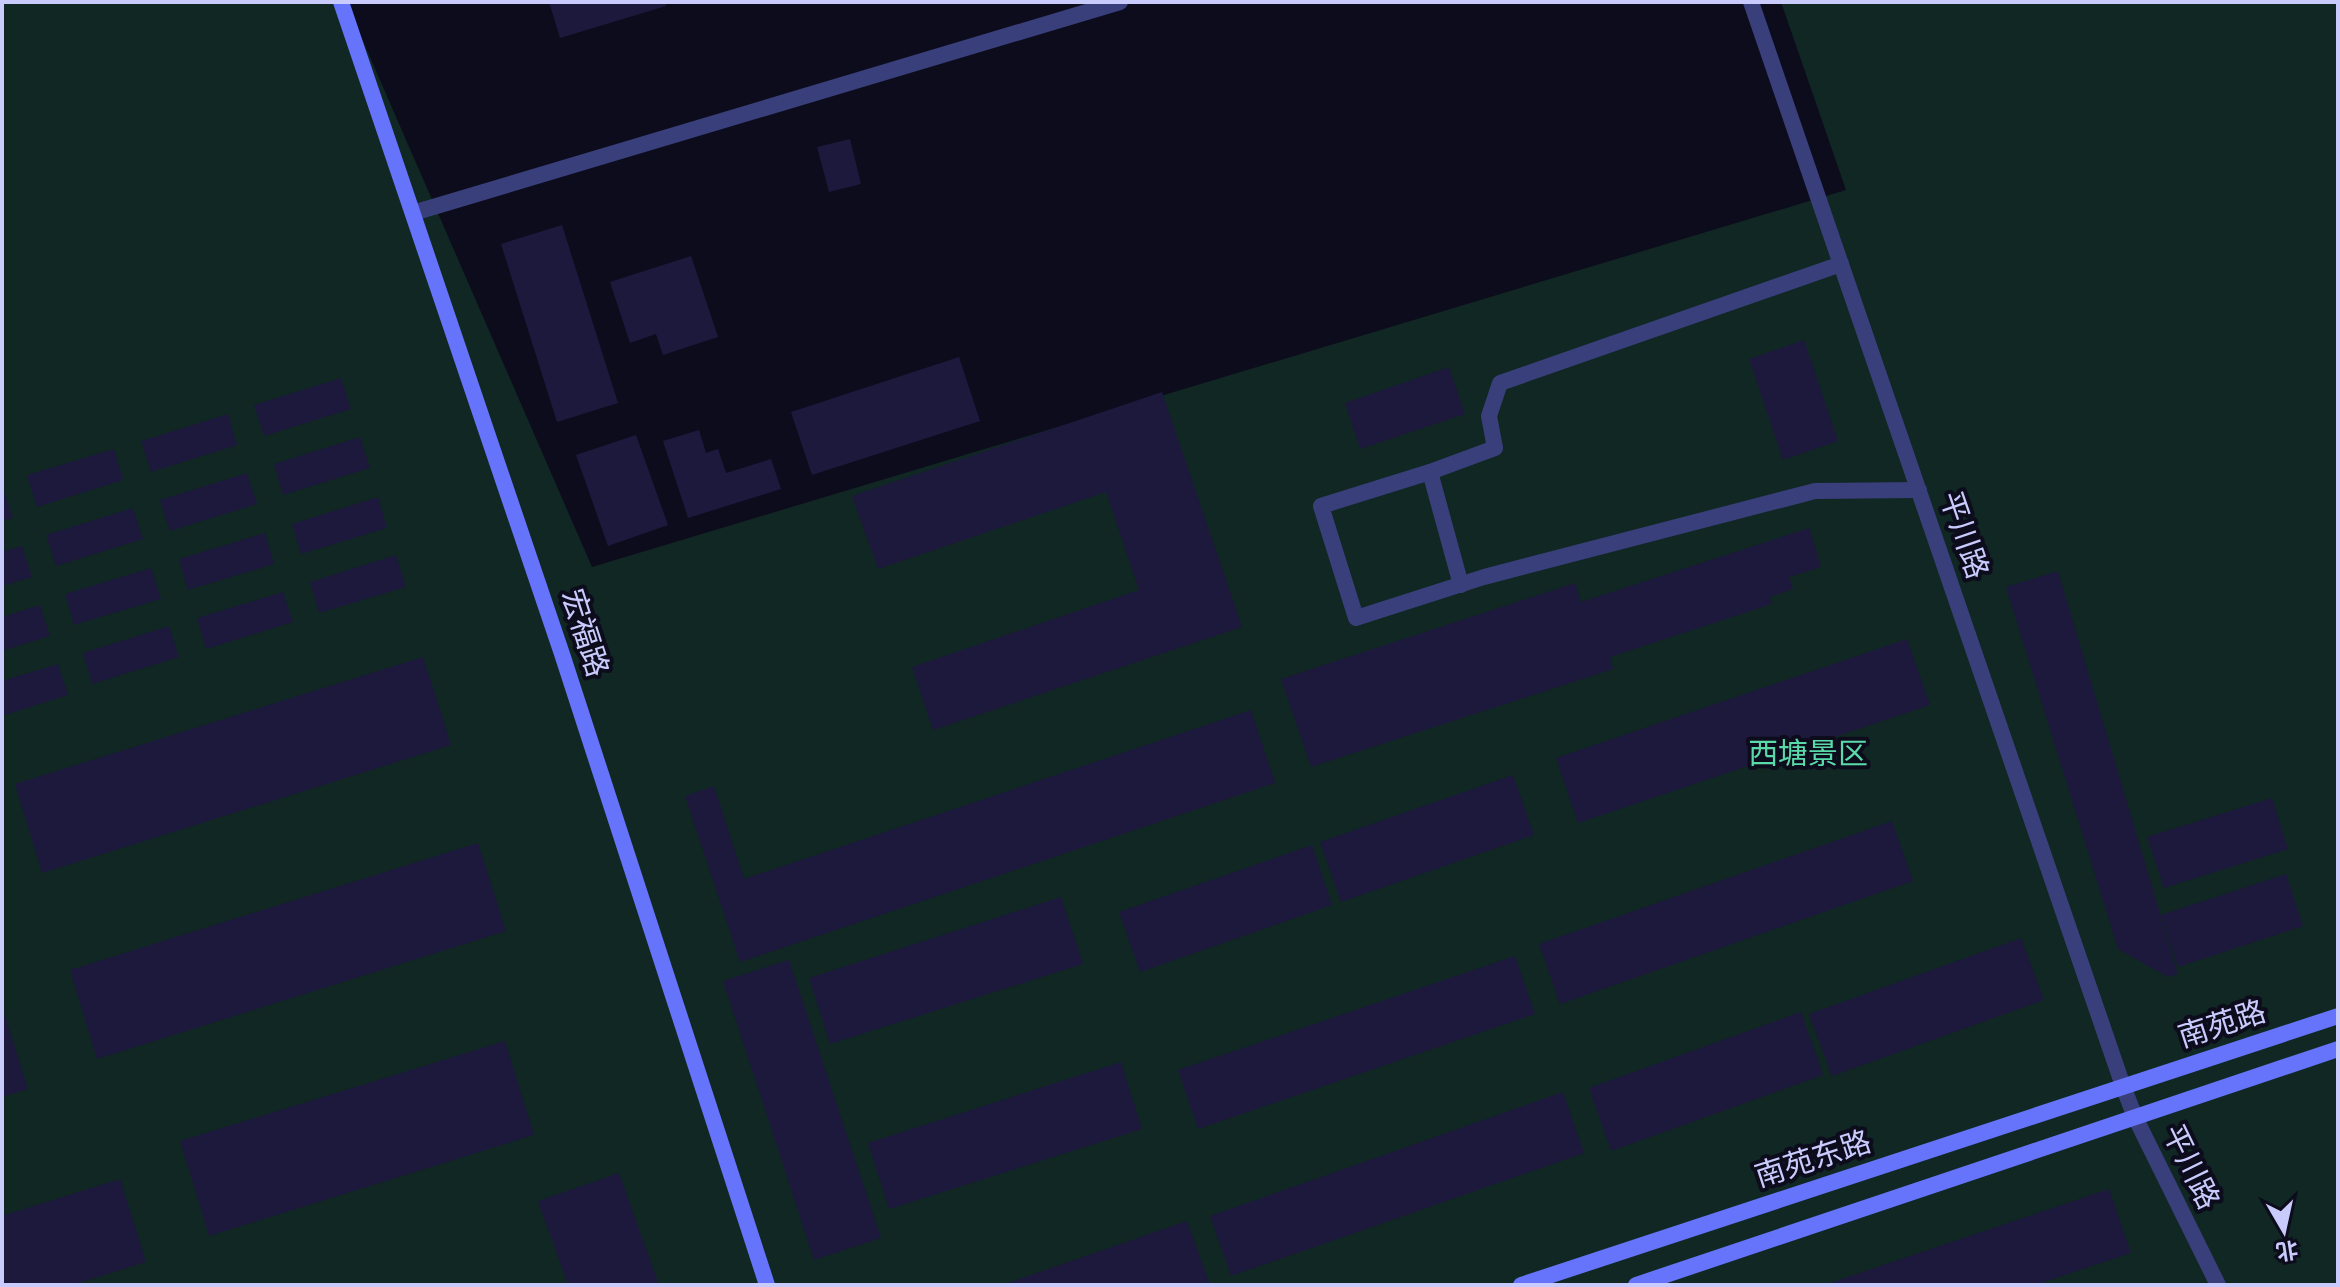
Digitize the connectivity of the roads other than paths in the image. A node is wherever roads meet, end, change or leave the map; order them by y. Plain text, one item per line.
1 (341, 2) edge
2 (1120, 2) edge
3 (1751, 2) edge
4 (413, 213) junction
5 (1841, 264) junction
6 (1430, 472) junction
7 (1919, 490) junction
8 (1461, 585) junction
9 (2338, 1016) edge
10 (2338, 1049) edge
11 (2123, 1086) junction
12 (2135, 1117) junction
13 (767, 1285) edge
14 (1521, 1285) edge
15 (1636, 1285) edge
16 (2218, 1285) edge

1 - 4 main road, 宏福路
2 - 4 street
3 - 5 street, 平川路
4 - 13 main road, 宏福路
5 - 6 street
5 - 7 street, 平川路
6 - 8 street
6 - 8 street
7 - 8 street
7 - 11 street, 平川路
9 - 11 main road, 南苑路
10 - 12 main road, 南苑路
11 - 12 street, 平川路
11 - 14 main road, 南苑东路
12 - 15 main road, 南苑东路
12 - 16 street, 平川路

